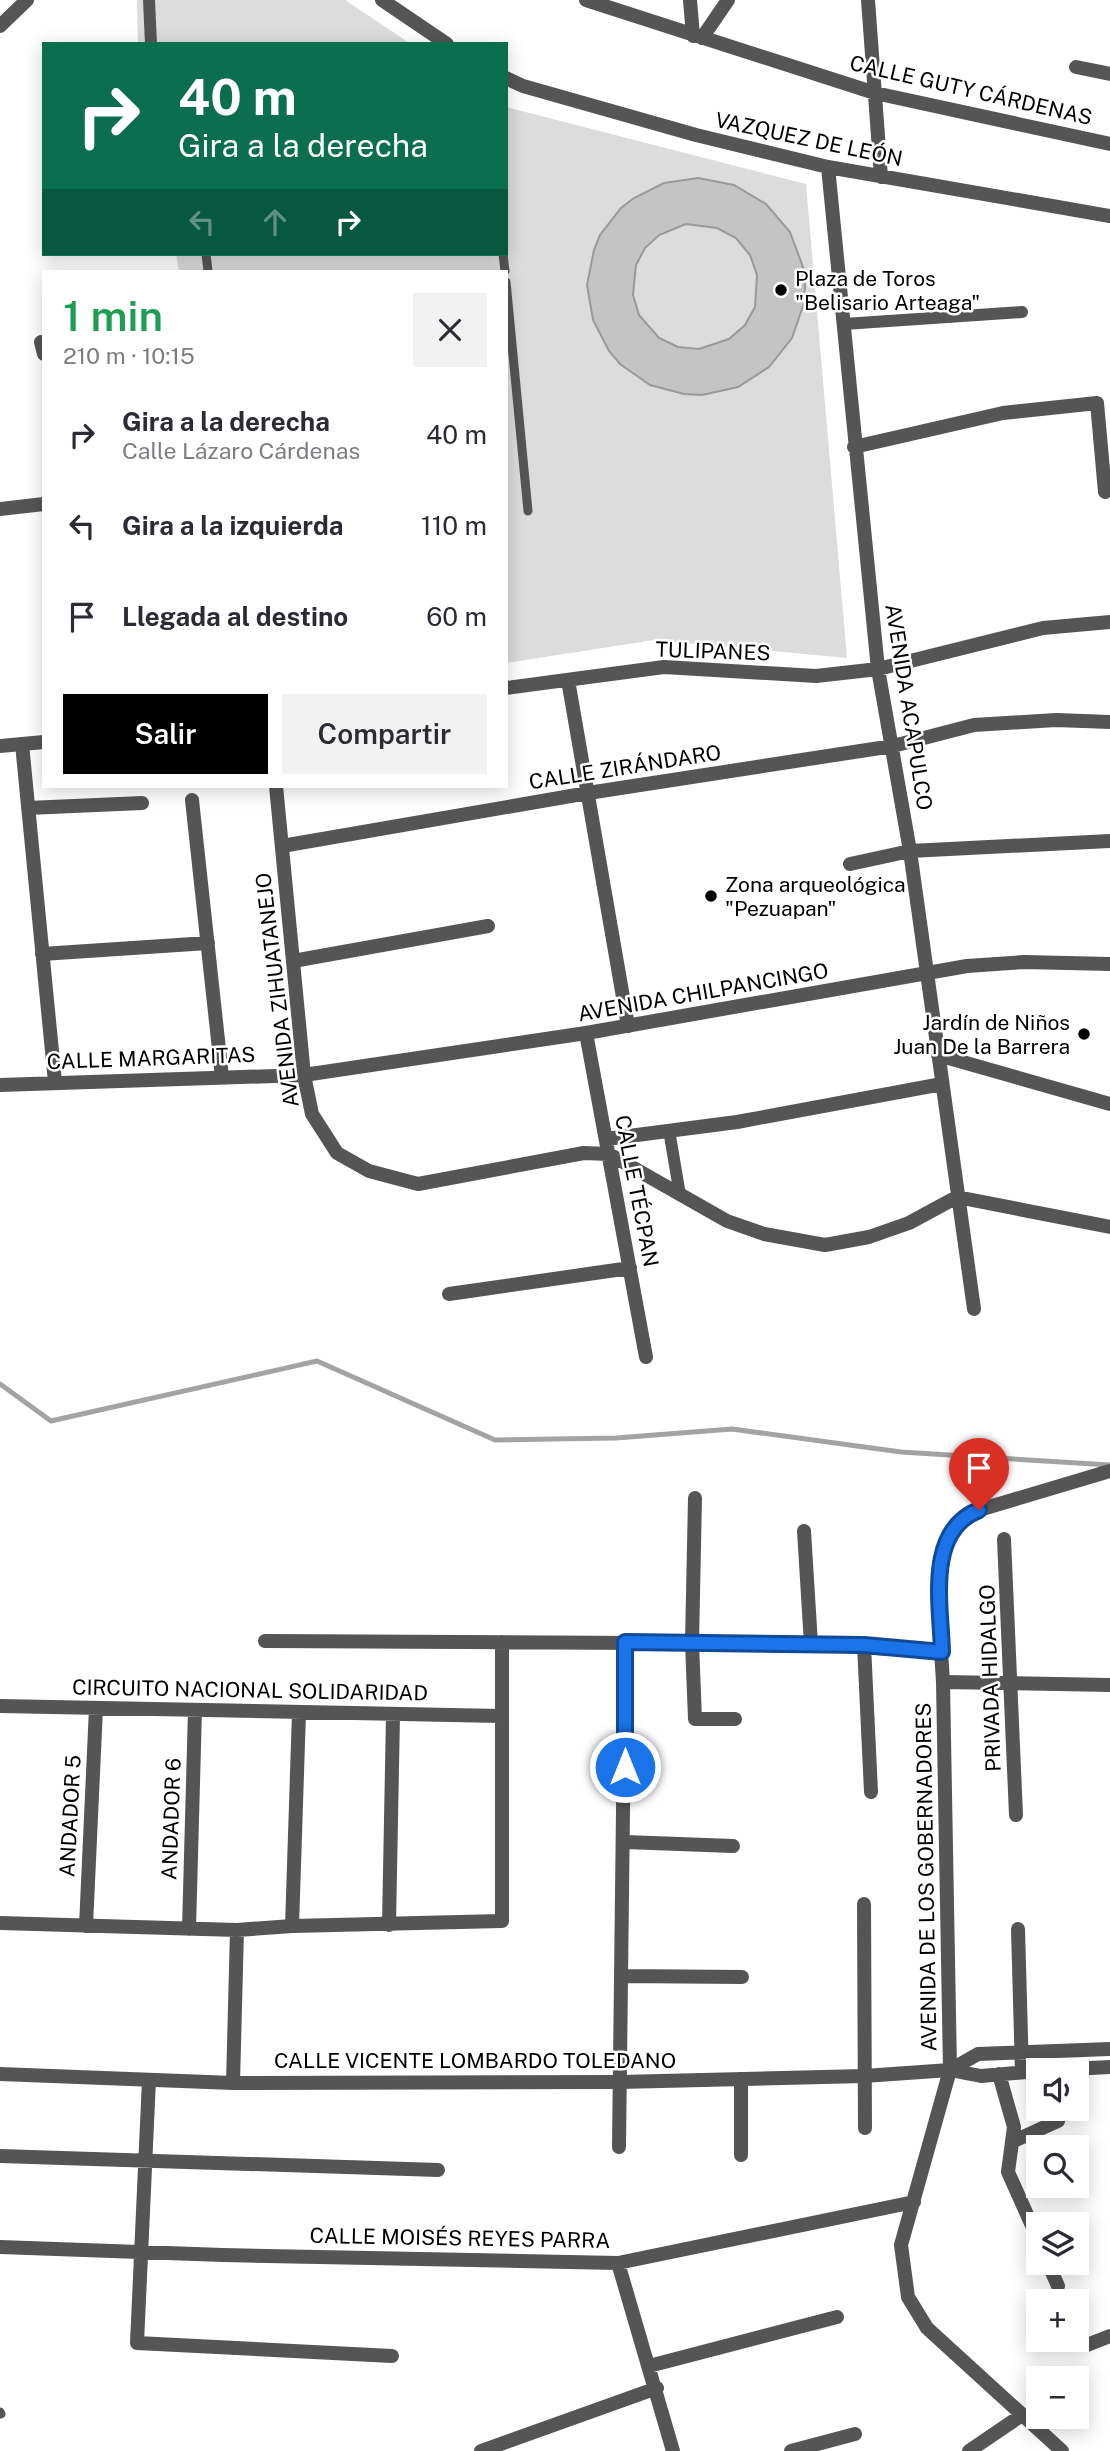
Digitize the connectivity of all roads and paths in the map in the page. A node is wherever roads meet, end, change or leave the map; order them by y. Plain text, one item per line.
1 (27, 0) edge
2 (149, 0) edge
3 (382, 0) edge
4 (406, 0) edge
5 (586, 0) edge
6 (690, 0) edge
7 (728, 0) edge
8 (867, 0) edge
9 (406, 17) junction
10 (0, 26) edge
11 (698, 37) junction
12 (151, 42) edge
13 (444, 42) edge
14 (1076, 67) dead end
15 (1110, 74) edge
16 (508, 79) edge
17 (875, 93) junction
18 (1110, 144) edge
19 (828, 167) junction
20 (881, 177) junction
21 (1110, 216) edge
22 (508, 303) edge
23 (1021, 312) dead end
24 (844, 324) junction
25 (854, 447) junction
26 (1105, 492) dead end
27 (42, 504) edge
28 (0, 509) edge
29 (528, 511) dead end
30 (1110, 622) edge
31 (878, 669) junction
32 (568, 680) junction
33 (508, 688) edge
34 (1110, 722) edge
35 (42, 742) edge
36 (22, 744) junction
37 (0, 746) edge
38 (893, 746) junction
39 (276, 788) edge
40 (588, 793) junction
41 (192, 800) dead end
42 (142, 803) dead end
43 (28, 808) junction
44 (1110, 841) edge
45 (282, 846) junction
46 (911, 851) junction
47 (850, 864) dead end
48 (488, 926) dead end
49 (208, 943) junction
50 (42, 954) junction
51 (293, 961) junction
52 (1110, 964) edge
53 (926, 975) junction
54 (628, 1026) junction
55 (586, 1033) junction
56 (938, 1055) junction
57 (304, 1075) junction
58 (222, 1077) junction
59 (55, 1082) junction
60 (942, 1084) junction
61 (0, 1085) edge
62 (1110, 1104) edge
63 (669, 1130) junction
64 (606, 1139) junction
65 (609, 1154) junction
66 (680, 1195) junction
67 (957, 1197) junction
68 (1110, 1227) edge
69 (630, 1268) junction
70 (449, 1294) dead end
71 (974, 1309) dead end
72 (646, 1357) dead end
73 (1106, 1472) edge
74 (695, 1497) dead end
75 (804, 1531) dead end
76 (1004, 1539) dead end
77 (265, 1641) dead end
78 (502, 1642) junction
79 (625, 1642) junction
80 (692, 1643) junction
81 (811, 1644) junction
82 (864, 1645) junction
83 (942, 1652) junction
84 (943, 1682) junction
85 (1110, 1685) edge
86 (1012, 1686) junction
87 (0, 1706) edge
88 (96, 1708) junction
89 (195, 1710) junction
90 (299, 1713) junction
91 (393, 1715) junction
92 (500, 1716) junction
93 (735, 1719) dead end
94 (871, 1792) dead end
95 (1016, 1815) dead end
96 (625, 1842) junction
97 (733, 1846) dead end
98 (864, 1904) dead end
99 (0, 1923) edge
100 (389, 1925) junction
101 (86, 1926) junction
102 (292, 1926) junction
103 (1018, 1929) dead end
104 (189, 1930) junction
105 (237, 1930) junction
106 (623, 1976) junction
107 (742, 1977) dead end
108 (1110, 2049) edge
109 (1021, 2052) junction
110 (1110, 2067) edge
111 (1089, 2068) edge
112 (950, 2070) junction
113 (1022, 2072) junction
114 (1026, 2072) edge
115 (0, 2074) edge
116 (999, 2074) junction
117 (864, 2076) junction
118 (741, 2079) junction
119 (149, 2080) junction
120 (620, 2082) junction
121 (233, 2083) junction
122 (1058, 2121) dead end
123 (865, 2128) dead end
124 (1014, 2141) junction
125 (619, 2147) dead end
126 (741, 2155) dead end
127 (0, 2156) edge
128 (146, 2161) junction
129 (438, 2170) dead end
130 (914, 2202) junction
131 (1026, 2212) edge
132 (0, 2247) edge
133 (143, 2252) junction
134 (618, 2263) junction
135 (1053, 2275) edge
136 (1058, 2286) dead end
137 (837, 2317) dead end
138 (1110, 2336) edge
139 (1089, 2344) edge
140 (392, 2356) dead end
141 (649, 2365) junction
142 (657, 2388) junction
143 (1022, 2414) junction
144 (855, 2434) dead end
145 (481, 2451) edge
146 (673, 2451) edge
147 (791, 2451) edge
148 (969, 2451) edge
149 (1062, 2451) edge

1 - 10 street
2 - 12 street
3 - 9 street
4 - 9 street
5 - 11 street, CALLE GUTY CÁRDENAS
6 - 11 street
7 - 11 street
8 - 17 street
9 - 13 street
11 - 17 street, CALLE GUTY CÁRDENAS
14 - 15 street
16 - 19 street, VAZQUEZ DE LEÓN
17 - 18 street, CALLE GUTY CÁRDENAS
17 - 20 street
19 - 20 street, VAZQUEZ DE LEÓN
19 - 24 street, AVENIDA ACAPULCO
20 - 21 street, VAZQUEZ DE LEÓN
22 - 29 lane
23 - 24 street
24 - 25 street, AVENIDA ACAPULCO
25 - 26 street
25 - 31 street, AVENIDA ACAPULCO
27 - 28 street
30 - 31 street, TULIPANES
31 - 32 street, TULIPANES
31 - 38 street, AVENIDA ACAPULCO
32 - 33 street, TULIPANES
32 - 40 street
34 - 38 street, CALLE ZIRÁNDARO
35 - 36 street
36 - 37 street
36 - 43 street
38 - 40 street, CALLE ZIRÁNDARO
38 - 46 street, AVENIDA ACAPULCO
39 - 45 street, AVENIDA ZIHUATANEJO
40 - 45 street, CALLE ZIRÁNDARO
40 - 54 street
41 - 49 street
42 - 43 street
43 - 50 street
44 - 46 street
45 - 51 street, AVENIDA ZIHUATANEJO
46 - 47 street
46 - 53 street, AVENIDA ACAPULCO
48 - 51 street
49 - 50 street
49 - 58 street
50 - 59 street
51 - 57 street, AVENIDA ZIHUATANEJO
52 - 53 street, AVENIDA CHILPANCINGO
53 - 54 street, AVENIDA CHILPANCINGO
53 - 56 street, AVENIDA ACAPULCO
54 - 55 street, AVENIDA CHILPANCINGO
55 - 57 street, AVENIDA CHILPANCINGO
55 - 64 street, CALLE TÉCPAN
56 - 60 street, AVENIDA ACAPULCO
56 - 62 street
57 - 58 street, CALLE MARGARITAS
57 - 65 street, AVENIDA ZIHUATANEJO
58 - 59 street, CALLE MARGARITAS
59 - 61 street, CALLE MARGARITAS
60 - 63 street
60 - 67 street, AVENIDA ACAPULCO
63 - 64 street
63 - 66 street
64 - 65 street, CALLE TÉCPAN
65 - 66 street
65 - 69 street, CALLE TÉCPAN
66 - 67 street
67 - 68 street
67 - 71 street, AVENIDA ACAPULCO
69 - 70 street
69 - 72 street, CALLE TÉCPAN
73 - 83 street, AVENIDA DE LOS GOBERNADORES
74 - 80 street
75 - 81 street
76 - 86 street, PRIVADA HIDALGO
77 - 78 street
78 - 79 street
78 - 92 street
79 - 80 street
79 - 96 street
80 - 81 street
80 - 93 street
81 - 82 street
82 - 83 street
82 - 94 street
83 - 84 street, AVENIDA DE LOS GOBERNADORES
84 - 86 street
84 - 112 street, AVENIDA DE LOS GOBERNADORES
85 - 86 street
86 - 95 street, PRIVADA HIDALGO
87 - 88 street, CIRCUITO NACIONAL SOLIDARIDAD
88 - 89 street, CIRCUITO NACIONAL SOLIDARIDAD
88 - 101 street, ANDADOR 5
89 - 90 street, CIRCUITO NACIONAL SOLIDARIDAD
89 - 104 street, ANDADOR 6
90 - 91 street, CIRCUITO NACIONAL SOLIDARIDAD
90 - 102 street
91 - 92 street, CIRCUITO NACIONAL SOLIDARIDAD
91 - 100 street
92 - 100 street
96 - 97 street
96 - 106 street
98 - 117 street
99 - 101 street
100 - 102 street
101 - 104 street
102 - 105 street
103 - 109 street
104 - 105 street
105 - 121 street
106 - 107 street
106 - 120 street
108 - 109 street, CALLE VICENTE LOMBARDO TOLEDANO
109 - 112 street, CALLE VICENTE LOMBARDO TOLEDANO
109 - 113 street
110 - 111 street
112 - 116 street, CALLE VICENTE LOMBARDO TOLEDANO
112 - 117 street, CALLE VICENTE LOMBARDO TOLEDANO
112 - 130 street, AVENIDA DE LOS GOBERNADORES
113 - 114 street, CALLE VICENTE LOMBARDO TOLEDANO
113 - 116 street, CALLE VICENTE LOMBARDO TOLEDANO
115 - 119 street, CALLE VICENTE LOMBARDO TOLEDANO
116 - 124 street
117 - 118 street, CALLE VICENTE LOMBARDO TOLEDANO
117 - 123 street
118 - 120 street, CALLE VICENTE LOMBARDO TOLEDANO
118 - 126 street
119 - 121 street, CALLE VICENTE LOMBARDO TOLEDANO
119 - 128 street
120 - 121 street, CALLE VICENTE LOMBARDO TOLEDANO
120 - 125 street
122 - 124 street
124 - 131 street
127 - 128 street
128 - 129 street
128 - 133 street
130 - 134 street, CALLE MOISÉS REYES PARRA
130 - 143 street, AVENIDA DE LOS GOBERNADORES
132 - 133 street, CALLE MOISÉS REYES PARRA
133 - 134 street, CALLE MOISÉS REYES PARRA
133 - 140 street
134 - 141 street
135 - 136 street
137 - 141 street
138 - 139 street
141 - 142 street
142 - 145 street
142 - 146 street
143 - 148 street
143 - 149 street, AVENIDA DE LOS GOBERNADORES
144 - 147 street

